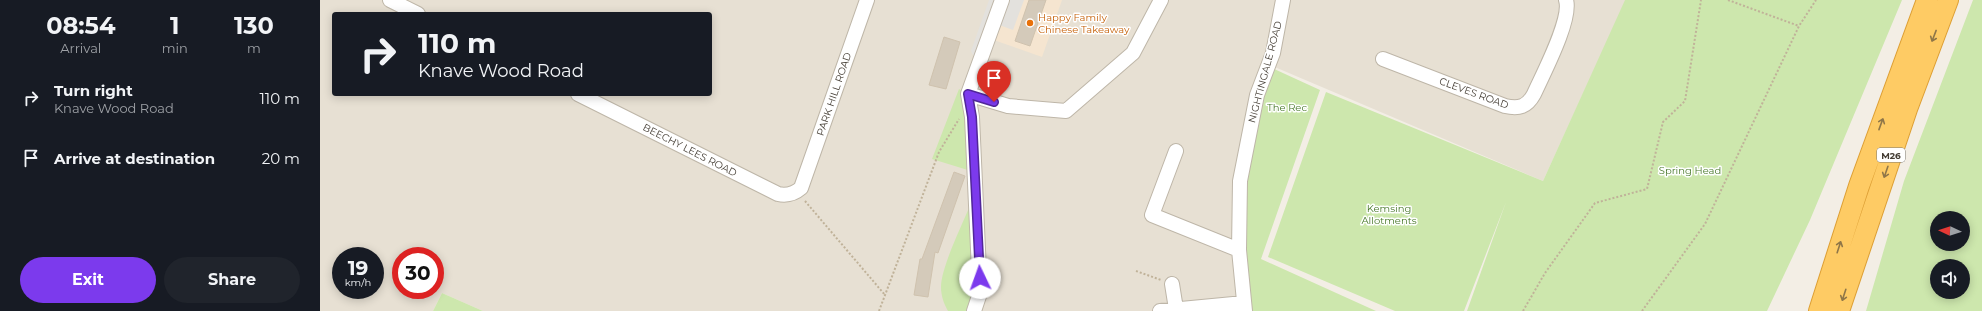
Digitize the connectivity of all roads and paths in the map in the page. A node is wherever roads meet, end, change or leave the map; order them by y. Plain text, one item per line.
1 (390, 0) edge
2 (867, 0) edge
3 (1002, 0) edge
4 (1161, 0) edge
5 (1284, 0) edge
6 (1566, 0) edge
7 (1701, 0) edge
8 (1728, 0) edge
9 (1816, 0) edge
10 (1927, 0) edge
11 (1948, 0) edge
12 (414, 12) edge
13 (1800, 26) junction
14 (1383, 59) dead end
15 (968, 94) junction
16 (582, 96) edge
17 (1176, 151) dead end
18 (799, 190) junction
19 (1239, 250) junction
20 (1136, 271) dead end
21 (1172, 284) joint
22 (884, 295) junction
23 (1245, 307) edge
24 (1176, 309) junction
25 (879, 311) edge
26 (974, 311) edge
27 (1160, 311) edge
28 (1523, 311) edge
29 (1642, 311) edge
30 (1819, 311) edge
31 (1839, 311) edge

1 - 12 street
2 - 18 street, PARK HILL ROAD
3 - 15 street
4 - 15 street
5 - 19 street, NIGHTINGALE ROAD
6 - 14 street, CLEVES ROAD
7 - 28 path
8 - 13 path
9 - 13 path
30 -> 10 highway, M26
11 -> 31 highway, M26
13 - 29 path
15 - 22 path
15 - 26 street
16 - 18 street, BEECHY LEES ROAD
17 - 19 street
18 - 22 path
19 - 23 street, NIGHTINGALE ROAD
20 - 21 path
21 - 24 street
22 - 25 path
23 - 24 street
24 - 27 street

